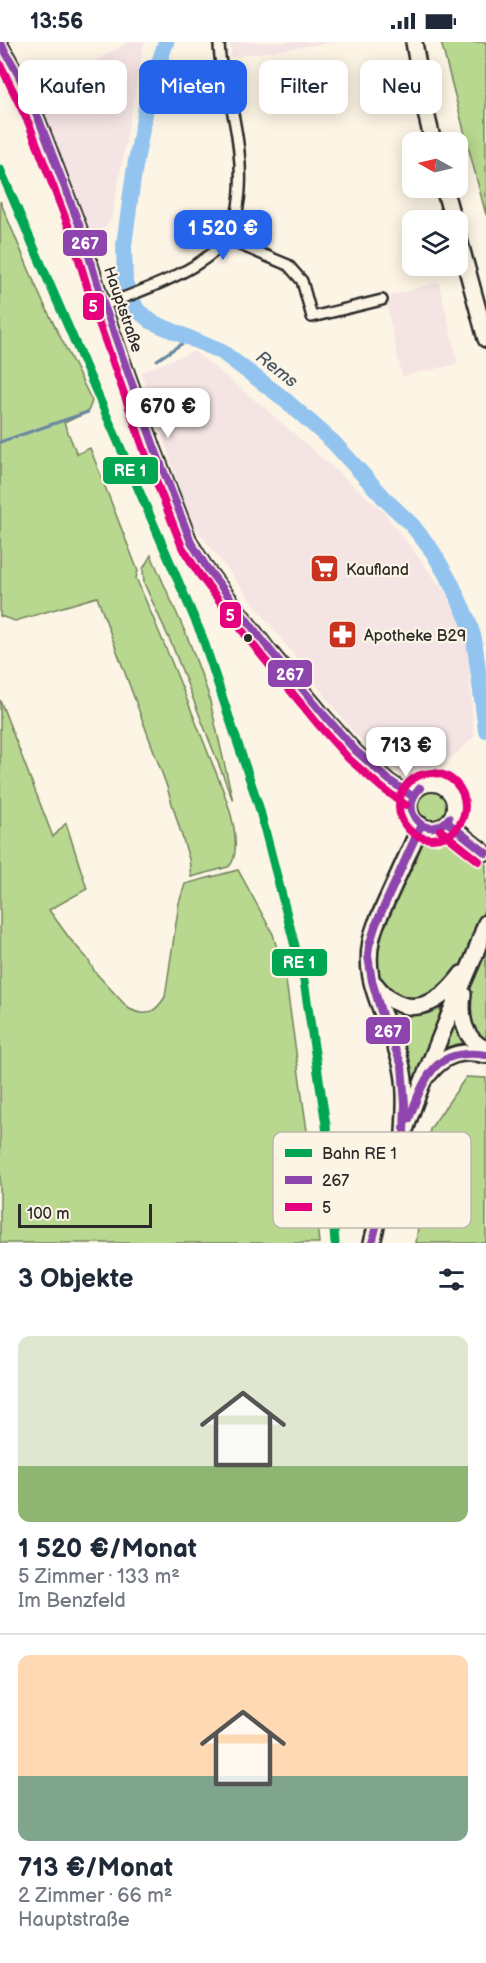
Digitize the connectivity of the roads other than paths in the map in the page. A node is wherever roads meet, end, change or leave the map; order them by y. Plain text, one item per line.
1 (0, 42) edge
2 (219, 42) edge
3 (414, 42) edge
4 (431, 132) edge
5 (226, 239) junction
6 (468, 273) edge
7 (382, 300) dead end
8 (104, 305) junction
9 (486, 339) edge
10 (412, 796) junction
11 (447, 822) junction
12 (421, 825) junction
13 (486, 853) edge
14 (486, 923) edge
15 (474, 957) junction
16 (465, 980) junction
17 (372, 981) junction
18 (486, 1049) edge
19 (486, 1055) edge
20 (422, 1083) junction
21 (404, 1132) edge
22 (404, 1132) edge
23 (376, 1228) edge
24 (372, 1243) edge

1 - 8 street, Hauptstraße
2 - 5 street
3 - 4 main road
5 - 7 street
5 - 8 street
6 - 9 main road
8 - 10 street, Hauptstraße
10 - 11 main road
10 - 12 main road
11 - 12 main road
11 - 13 main road
12 - 17 main road
14 - 15 main road
15 - 16 main road
15 - 17 main road
16 - 18 main road
16 - 20 main road
17 - 21 main road
19 - 20 main road
20 - 22 main road
23 - 24 main road

